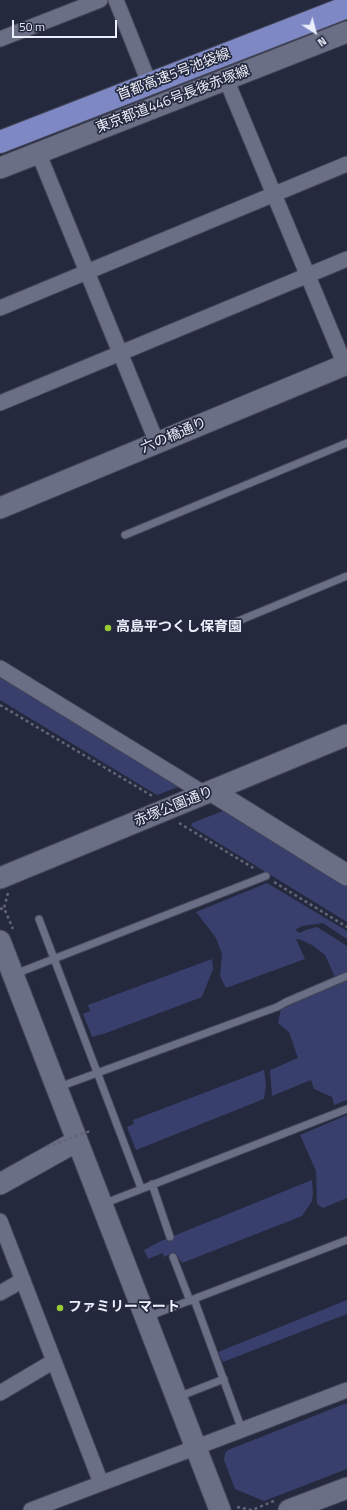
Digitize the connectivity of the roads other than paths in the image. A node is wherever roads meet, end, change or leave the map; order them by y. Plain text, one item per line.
1 (100, 0) edge
2 (116, 0) edge
3 (338, 0) edge
4 (347, 7) edge
5 (347, 18) edge
6 (347, 32) edge
7 (0, 39) edge
8 (146, 75) junction
9 (226, 79) junction
10 (0, 132) edge
11 (0, 142) edge
12 (38, 152) junction
13 (0, 154) edge
14 (347, 164) edge
15 (0, 168) edge
16 (274, 194) junction
17 (347, 259) edge
18 (87, 272) junction
19 (308, 275) junction
20 (0, 308) edge
21 (120, 354) junction
22 (346, 364) edge
23 (0, 403) edge
24 (157, 442) junction
25 (347, 443) edge
26 (0, 508) edge
27 (125, 535) dead end
28 (347, 576) edge
29 (232, 624) dead end
30 (0, 668) edge
31 (347, 735) edge
32 (208, 793) junction
33 (347, 875) edge
34 (266, 876) dead end
35 (0, 878) edge
36 (39, 918) dead end
37 (0, 941) edge
38 (54, 959) junction
39 (13, 975) junction
40 (347, 976) edge
41 (97, 1073) junction
42 (57, 1088) junction
43 (347, 1109) edge
44 (84, 1136) junction
45 (0, 1184) edge
46 (152, 1184) junction
47 (141, 1188) junction
48 (101, 1204) junction
49 (0, 1221) edge
50 (170, 1236) dead end
51 (347, 1240) edge
52 (173, 1257) dead end
53 (23, 1280) junction
54 (0, 1293) edge
55 (192, 1300) junction
56 (145, 1318) junction
57 (54, 1361) junction
58 (224, 1379) junction
59 (347, 1390) edge
60 (0, 1393) edge
61 (176, 1398) junction
62 (242, 1430) junction
63 (196, 1448) junction
64 (101, 1483) junction
65 (347, 1488) edge
66 (31, 1510) edge
67 (220, 1510) edge
68 (289, 1510) edge

1 - 7 street
2 - 8 street
3 - 8 street
4 - 11 highway, 首都高速5号池袋線
5 - 13 highway, 首都高速5号池袋線
6 - 9 street, 東京都道446号長後赤塚線
8 - 10 street
9 - 12 street, 東京都道446号長後赤塚線
9 - 16 street
12 - 15 street, 東京都道446号長後赤塚線
12 - 18 street
14 - 16 street
16 - 18 street
16 - 19 street
17 - 19 street
18 - 20 street
18 - 21 street
19 - 21 street
19 - 22 street
21 - 23 street
21 - 24 street
22 - 24 street, 六の橋通り
24 - 26 street, 六の橋通り
25 - 27 lane
28 - 29 lane
30 - 32 street
31 - 32 street, 赤塚公園通り
32 - 33 street
32 - 35 street, 赤塚公園通り
34 - 38 lane
36 - 38 lane
37 - 39 street
38 - 39 lane
38 - 41 lane
39 - 42 street
40 - 41 lane
41 - 42 lane
41 - 47 lane
42 - 44 street
43 - 46 lane
44 - 45 street
44 - 48 street
46 - 47 lane
46 - 50 lane
47 - 48 lane
48 - 56 street
49 - 53 street
51 - 55 lane
52 - 55 lane
53 - 54 street
53 - 57 street
55 - 56 lane
55 - 58 lane
56 - 61 street
57 - 60 street
57 - 64 street
58 - 61 lane
58 - 62 lane
59 - 62 street
61 - 63 street
62 - 63 street
63 - 64 street
63 - 67 street
64 - 66 street
65 - 68 street

